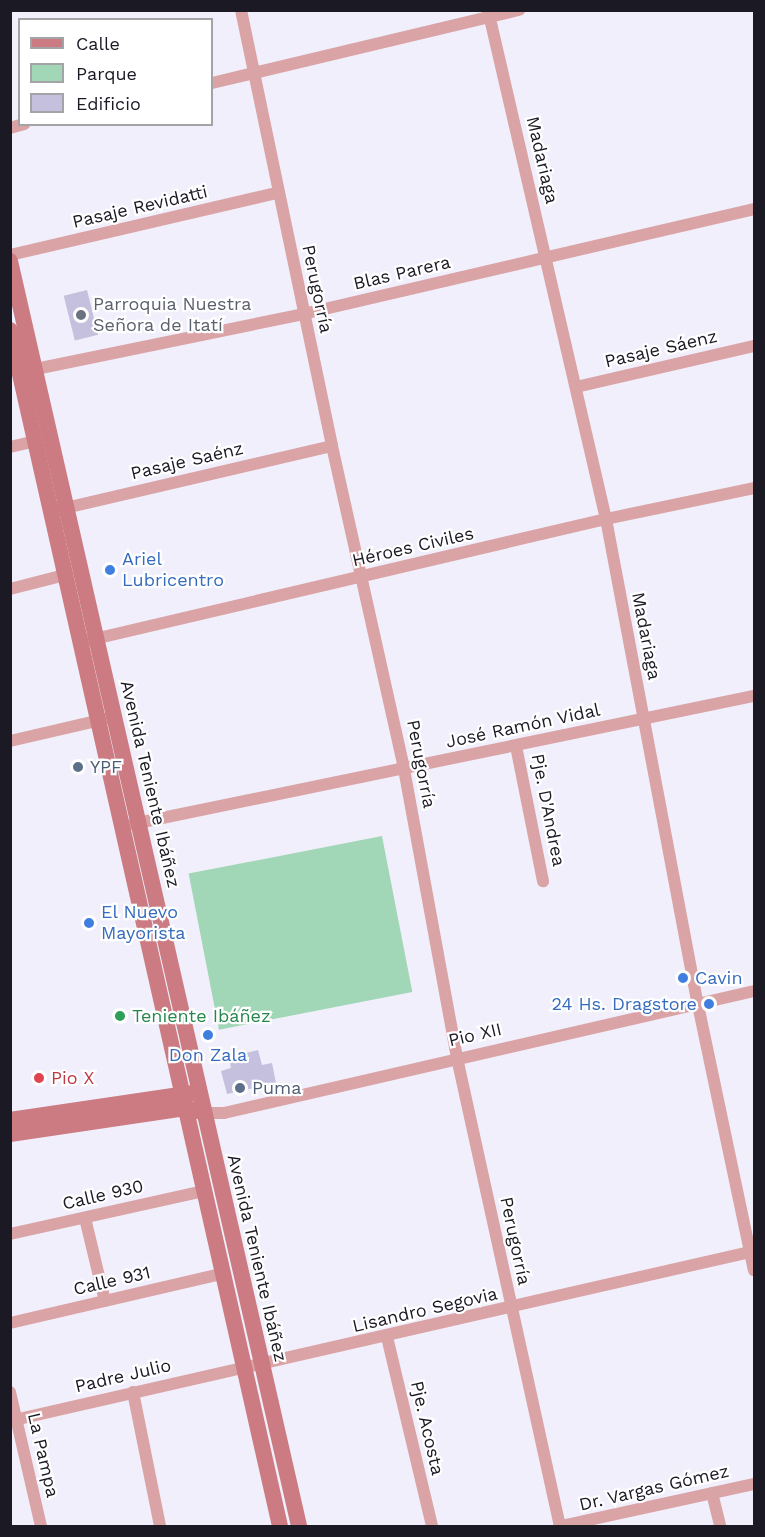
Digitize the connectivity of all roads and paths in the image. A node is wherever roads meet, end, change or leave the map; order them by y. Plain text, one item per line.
1 (241, 10) edge
2 (519, 10) edge
3 (489, 14) edge
4 (253, 74) junction
5 (213, 83) edge
6 (277, 193) junction
7 (754, 209) edge
8 (10, 255) edge
9 (546, 258) junction
10 (10, 261) edge
11 (303, 314) junction
12 (10, 330) edge
13 (754, 346) edge
14 (28, 371) junction
15 (576, 387) junction
16 (35, 441) junction
17 (332, 446) junction
18 (10, 447) edge
19 (754, 488) edge
20 (68, 507) junction
21 (51, 512) junction
22 (606, 519) junction
23 (64, 575) junction
24 (363, 578) junction
25 (10, 589) edge
26 (88, 641) junction
27 (754, 696) edge
28 (643, 718) junction
29 (106, 719) junction
30 (10, 741) edge
31 (516, 746) junction
32 (404, 769) junction
33 (140, 822) junction
34 (123, 826) junction
35 (543, 881) dead end
36 (754, 991) edge
37 (698, 1005) junction
38 (458, 1058) junction
39 (190, 1098) junction
40 (204, 1113) junction
41 (10, 1120) edge
42 (10, 1134) edge
43 (204, 1191) junction
44 (85, 1218) junction
45 (10, 1234) edge
46 (753, 1252) edge
47 (754, 1270) edge
48 (221, 1274) junction
49 (105, 1301) junction
50 (511, 1309) junction
51 (10, 1323) edge
52 (387, 1337) junction
53 (261, 1364) junction
54 (243, 1367) junction
55 (10, 1392) edge
56 (133, 1392) junction
57 (14, 1421) edge
58 (754, 1484) edge
59 (712, 1493) junction
60 (580, 1525) edge
61 (41, 1527) edge
62 (160, 1527) edge
63 (280, 1527) edge
64 (299, 1527) edge
65 (432, 1527) edge
66 (561, 1527) edge
67 (720, 1527) edge

1 - 4 street, Perugorría
2 - 3 street
3 - 4 street
3 - 9 street, Madariaga
4 - 5 street
4 - 6 street, Perugorría
6 - 8 street, Pasaje Revidatti
6 - 11 street, Perugorría
7 - 9 street, Blas Parera
9 - 11 street, Blas Parera
9 - 15 street, Madariaga
10 - 14 main road, Avenida Teniente Ibáñez
11 - 14 street, Blas Parera
11 - 17 street, Perugorría
12 - 14 main road, Avenida Teniente Ibáñez
13 - 15 street, Pasaje Sáenz
14 - 16 main road, Avenida Teniente Ibáñez
14 - 20 main road, Avenida Teniente Ibáñez
15 - 22 street, Madariaga
16 - 18 street
16 - 21 main road, Avenida Teniente Ibáñez
17 - 20 street, Pasaje Saénz
17 - 24 street, Perugorría
19 - 22 street, Héroes Civiles
20 - 21 street, Pasaje Saénz
20 - 26 main road, Avenida Teniente Ibáñez
21 - 23 main road, Avenida Teniente Ibáñez
22 - 24 street, Héroes Civiles
22 - 28 street, Madariaga
23 - 25 street
23 - 26 main road, Avenida Teniente Ibáñez
24 - 26 street, Héroes Civiles
24 - 32 street, Perugorría
26 - 29 main road, Avenida Teniente Ibáñez
27 - 28 street, José Ramón Vidal
28 - 31 street, José Ramón Vidal
28 - 37 street, Madariaga
29 - 30 street
29 - 33 main road, Avenida Teniente Ibáñez
29 - 34 main road, Avenida Teniente Ibáñez
31 - 32 street, José Ramón Vidal
31 - 35 street, Pje. D'Andrea
32 - 33 street, José Ramón Vidal
32 - 38 street, Perugorría
33 - 34 street, José Ramón Vidal
33 - 39 main road, Avenida Teniente Ibáñez
34 - 39 main road, Avenida Teniente Ibáñez
36 - 37 street, Pio XII
37 - 38 street, Pio XII
37 - 46 street, Madariaga
38 - 40 street, Pio XII
38 - 50 street, Perugorría
39 - 40 main road, Avenida Teniente Ibáñez
39 - 41 main road
39 - 42 main road
39 - 43 main road, Avenida Teniente Ibáñez
40 - 53 main road, Avenida Teniente Ibáñez
43 - 44 street, Calle 930
43 - 48 main road, Avenida Teniente Ibáñez
44 - 45 street, Calle 930
44 - 49 street
46 - 47 street, Madariaga
46 - 50 street, Lisandro Segovia
48 - 49 street, Calle 931
48 - 54 main road, Avenida Teniente Ibáñez
49 - 51 street, Calle 931
50 - 52 street, Lisandro Segovia
50 - 66 street, Perugorría
52 - 53 street, Lisandro Segovia
52 - 65 street, Pje. Acosta
53 - 54 street, Lisandro Segovia
53 - 64 main road, Avenida Teniente Ibáñez
54 - 56 street, Padre Julio
54 - 63 main road, Avenida Teniente Ibáñez
55 - 57 street, La Pampa
56 - 57 street, Padre Julio
56 - 62 street
57 - 61 street, La Pampa
58 - 59 street, Dr. Vargas Gómez
59 - 60 street, Dr. Vargas Gómez
59 - 67 street
60 - 66 street, Dr. Vargas Gómez

